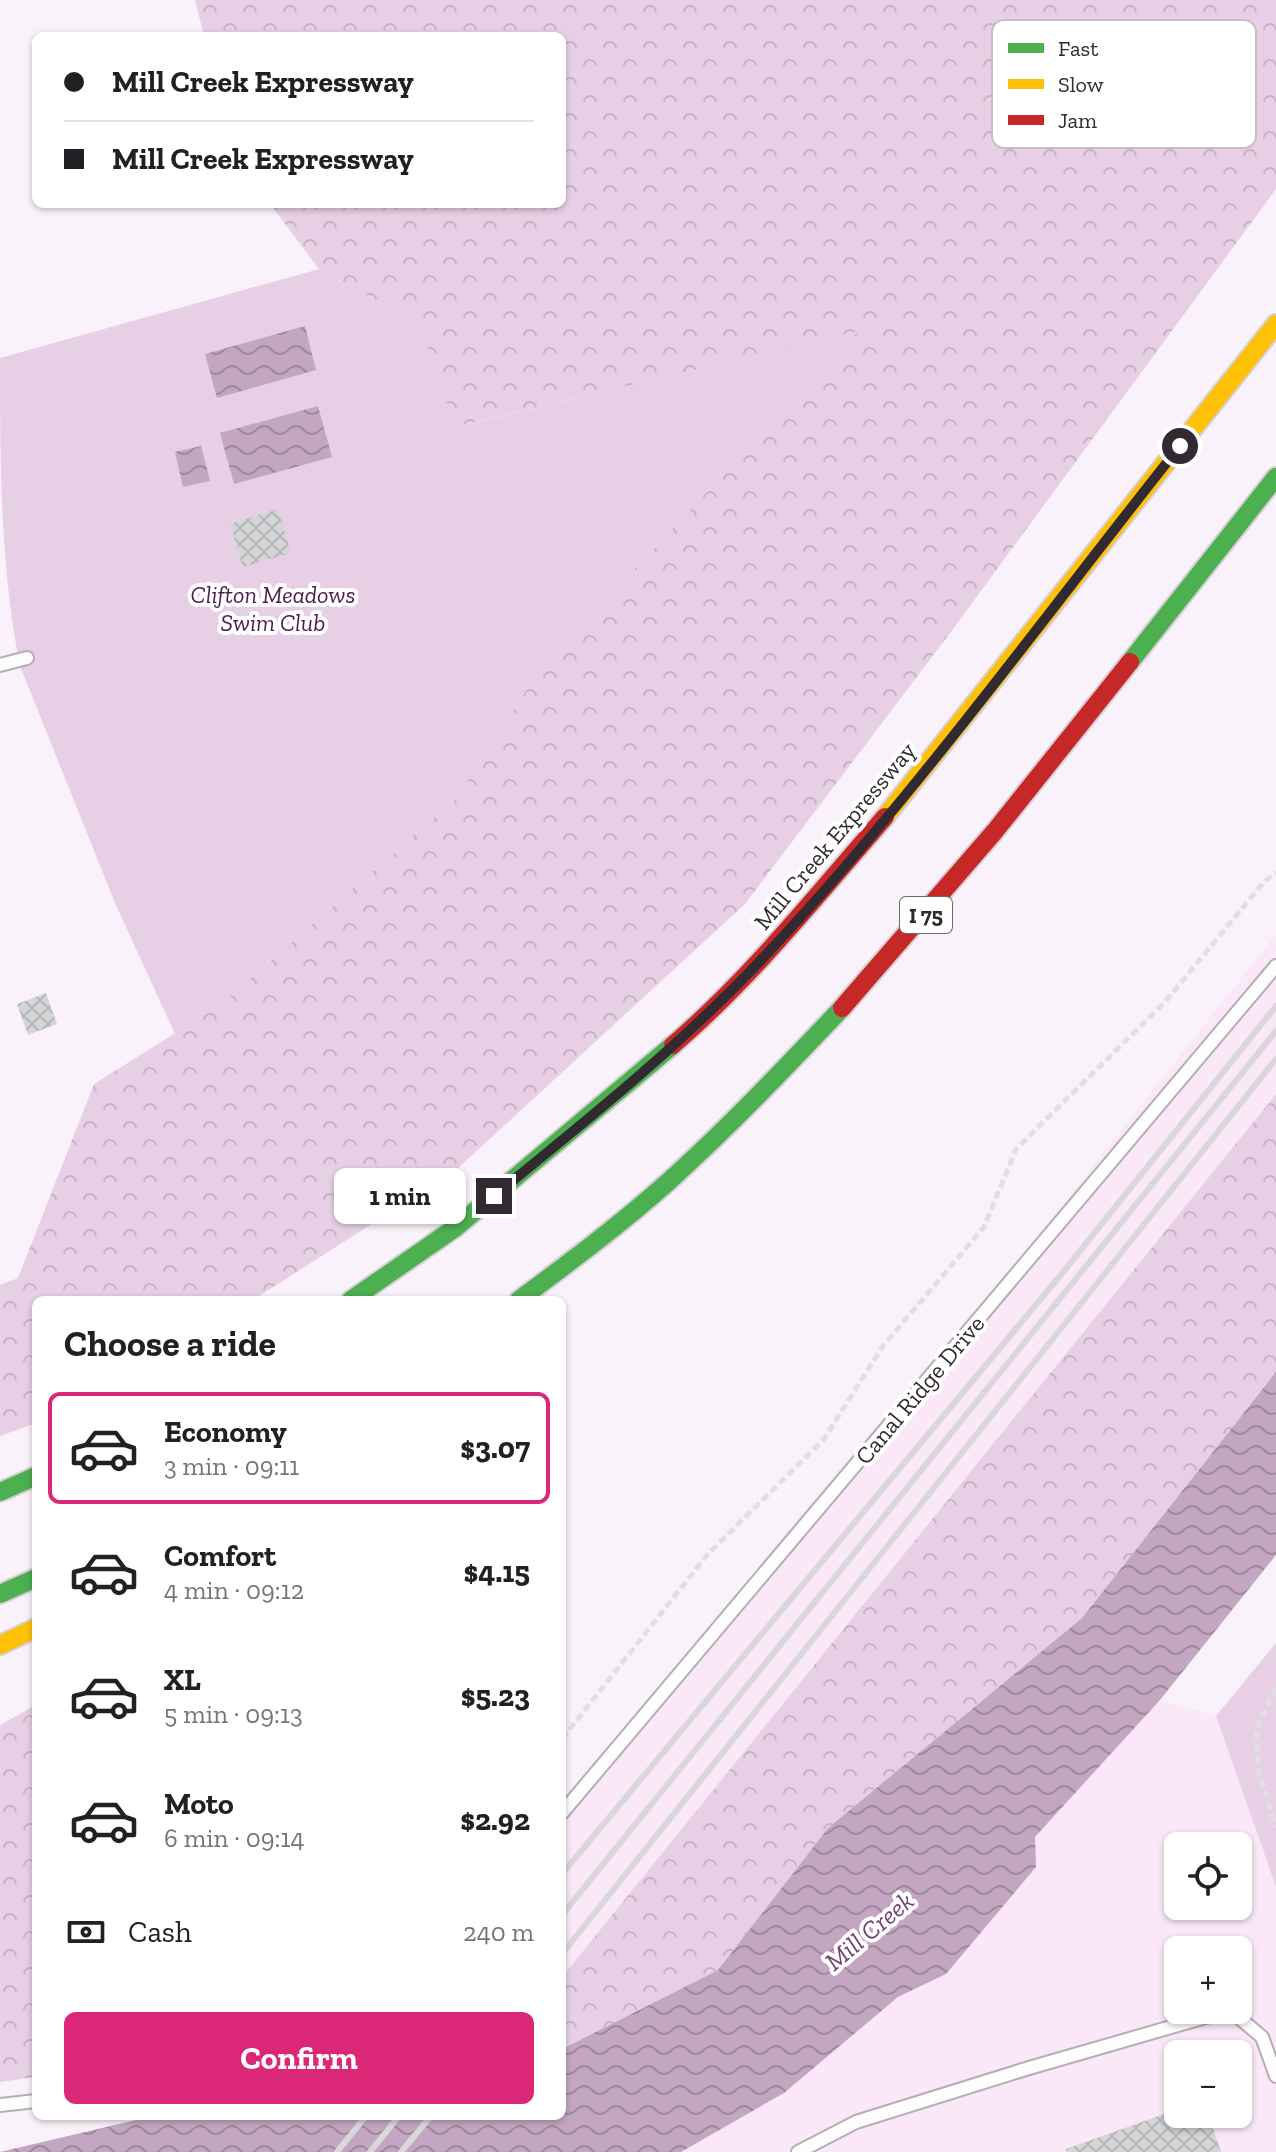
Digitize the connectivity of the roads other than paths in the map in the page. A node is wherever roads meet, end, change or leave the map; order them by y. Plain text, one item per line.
1 (1276, 324) edge
2 (1276, 477) edge
3 (27, 658) dead end
4 (0, 665) edge
5 (1276, 966) edge
6 (357, 1296) edge
7 (525, 1296) edge
8 (32, 1478) edge
9 (0, 1492) edge
10 (32, 1580) edge
11 (0, 1594) edge
12 (32, 1630) edge
13 (0, 1645) edge
14 (566, 1808) edge
15 (1276, 2076) edge
16 (32, 2101) edge
17 (0, 2105) edge
18 (798, 2152) edge

1 - 6 highway, Mill Creek Expressway
2 - 7 highway, I 75
3 - 4 lane
5 - 14 lane, Canal Ridge Drive
8 - 9 highway
10 - 11 highway
12 - 13 highway
15 - 18 lane
16 - 17 lane

